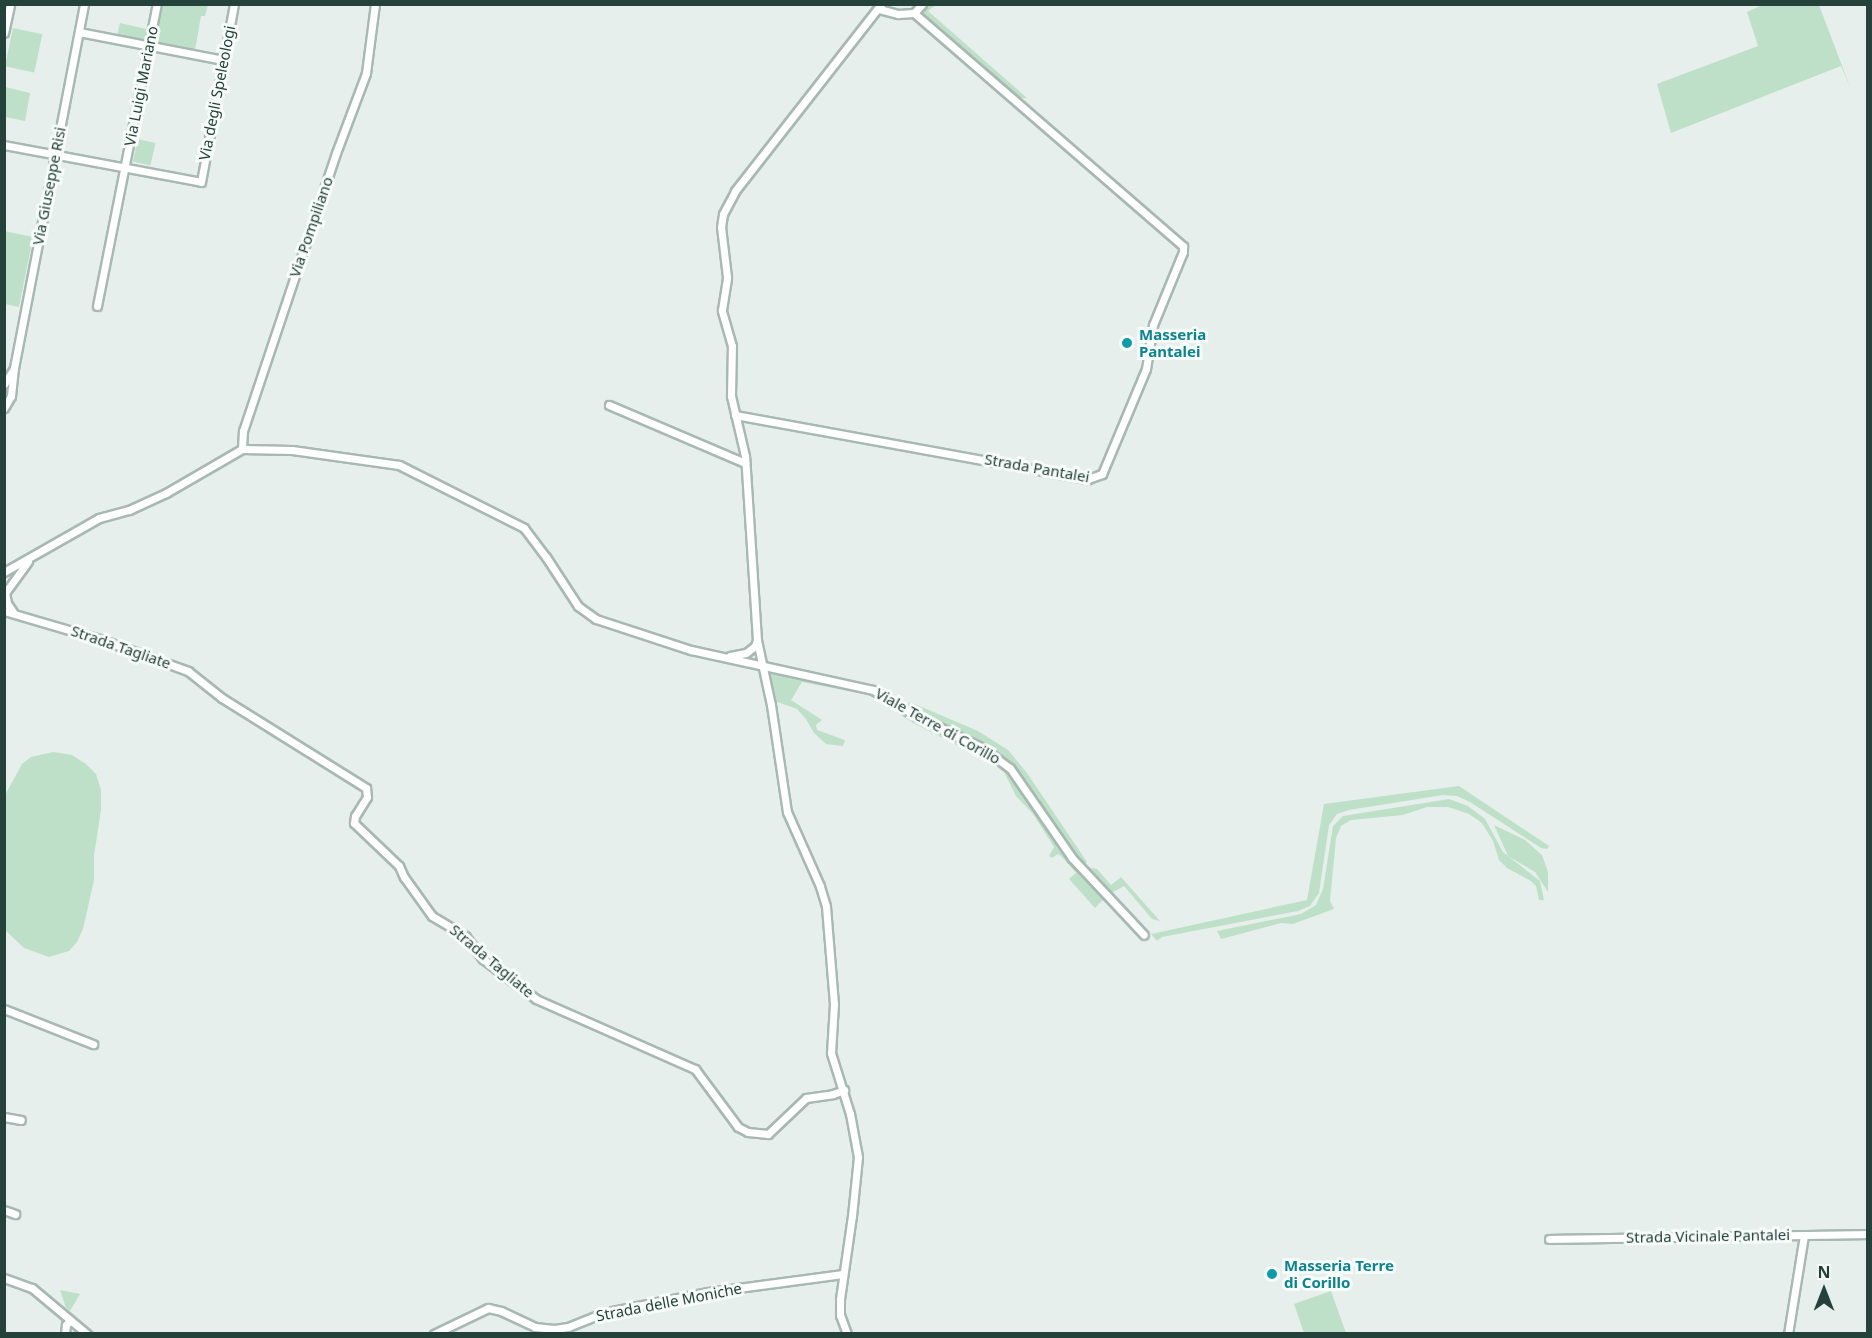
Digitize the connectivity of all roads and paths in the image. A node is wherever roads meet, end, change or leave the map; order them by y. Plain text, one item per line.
1 (10, 4) edge
2 (84, 4) edge
3 (157, 4) edge
4 (234, 4) edge
5 (375, 4) edge
6 (922, 4) edge
7 (880, 7) edge
8 (914, 13) junction
9 (79, 32) junction
10 (4, 33) edge
11 (149, 46) junction
12 (223, 60) junction
13 (4, 145) edge
14 (55, 155) junction
15 (126, 168) junction
16 (98, 306) dead end
17 (14, 368) junction
18 (4, 384) edge
19 (609, 405) dead end
20 (5, 408) edge
21 (735, 415) junction
22 (242, 449) junction
23 (745, 463) junction
24 (30, 559) junction
25 (4, 572) edge
26 (4, 610) edge
27 (14, 612) junction
28 (757, 640) junction
29 (718, 656) junction
30 (761, 664) junction
31 (1144, 935) dead end
32 (4, 1009) edge
33 (93, 1044) dead end
34 (844, 1090) junction
35 (4, 1117) edge
36 (21, 1120) dead end
37 (4, 1210) edge
38 (15, 1214) dead end
39 (1868, 1234) edge
40 (1804, 1235) junction
41 (1549, 1239) dead end
42 (843, 1274) junction
43 (4, 1278) edge
44 (70, 1320) junction
45 (66, 1334) edge
46 (87, 1334) edge
47 (434, 1334) edge
48 (847, 1334) edge
49 (1788, 1334) edge

1 - 10 street
2 - 9 street, Via Giuseppe Risi
3 - 11 street, Via Luigi Mariano
4 - 12 street, Via degli Speleologi
5 - 22 street, Via Pompiliano
6 - 8 street
7 - 8 street
7 - 21 street
8 - 21 street, Strada Pantalei
9 - 11 street
9 - 14 street, Via Giuseppe Risi
11 - 12 street
11 - 15 street, Via Luigi Mariano
12 - 15 street, Via degli Speleologi
13 - 14 street
14 - 15 street
14 - 17 street, Via Giuseppe Risi
15 - 16 street, Via Luigi Mariano
17 - 18 street, Via Giuseppe Risi
17 - 20 street, Via Giuseppe Risi
19 - 23 street
21 - 23 street
22 - 24 street
22 - 29 street, Viale Terre di Corillo
23 - 28 street
24 - 25 street
24 - 27 street
26 - 27 street, Strada Tagliate
27 - 34 street, Strada Tagliate
28 - 29 street
28 - 30 street
29 - 30 street, Viale Terre di Corillo
30 - 31 street, Viale Terre di Corillo
30 - 34 street
32 - 33 street
34 - 42 street
35 - 36 street
37 - 38 street
39 - 40 street, Strada Vicinale Pantalei
40 - 41 street, Strada Vicinale Pantalei
40 - 49 street
42 - 47 street, Strada delle Moniche
42 - 48 street
43 - 44 street
44 - 45 street
44 - 46 street

